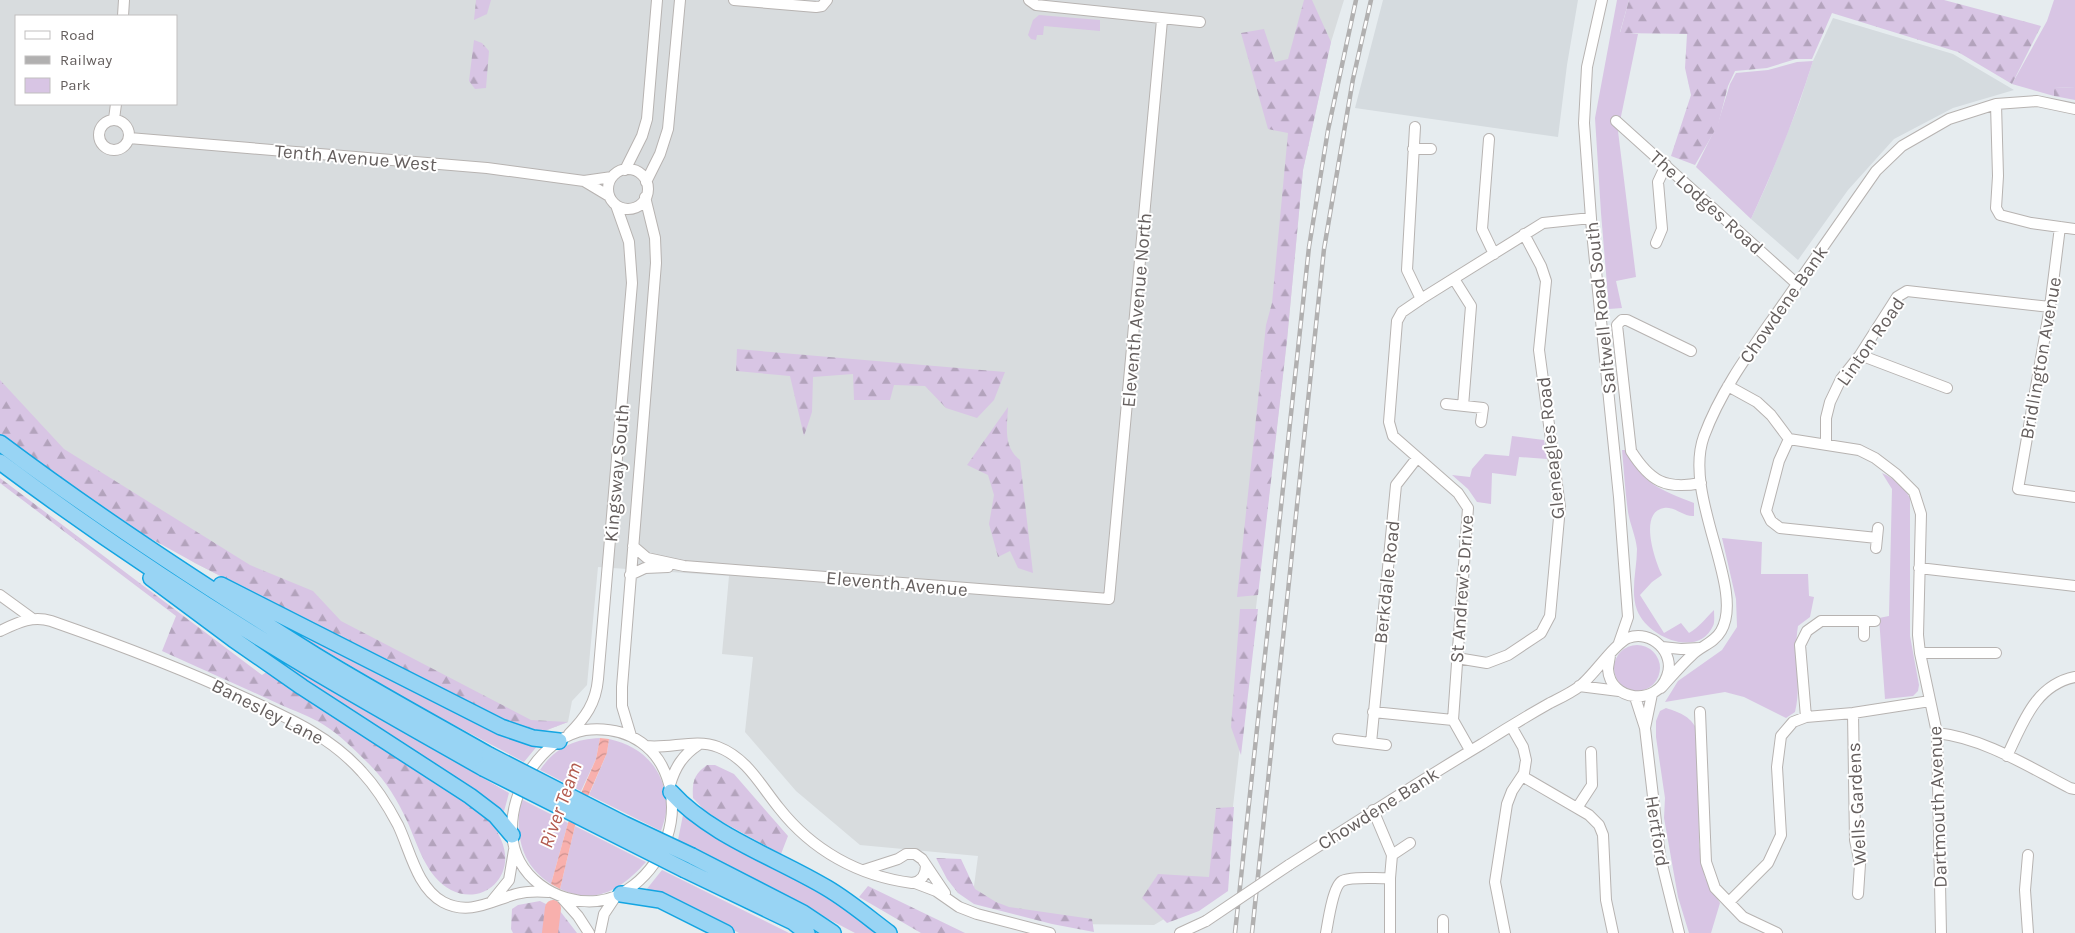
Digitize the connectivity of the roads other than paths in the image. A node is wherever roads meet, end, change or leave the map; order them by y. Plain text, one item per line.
1 (124, 0) edge
2 (657, 0) edge
3 (680, 0) edge
4 (734, 0) edge
5 (1029, 0) edge
6 (1602, 0) edge
7 (825, 2) edge
8 (123, 15) edge
9 (1162, 20) junction
10 (1200, 22) dead end
11 (1996, 104) junction
12 (116, 105) edge
13 (2075, 109) edge
14 (114, 119) junction
15 (1616, 121) dead end
16 (1415, 126) dead end
17 (129, 138) junction
18 (1489, 139) dead end
19 (1413, 149) junction
20 (1431, 149) dead end
21 (1666, 166) junction
22 (625, 170) junction
23 (612, 177) junction
24 (584, 181) junction
25 (646, 182) junction
26 (609, 196) junction
27 (646, 197) junction
28 (616, 205) junction
29 (1591, 218) junction
30 (2060, 227) junction
31 (2075, 229) edge
32 (1524, 234) junction
33 (1656, 243) dead end
34 (1494, 254) junction
35 (1454, 279) junction
36 (1797, 284) junction
37 (1421, 299) junction
38 (2050, 306) junction
39 (1691, 351) dead end
40 (1860, 355) junction
41 (1728, 386) junction
42 (1947, 388) dead end
43 (1446, 404) dead end
44 (1463, 406) junction
45 (1482, 422) dead end
46 (1789, 439) junction
47 (0, 444) edge
48 (1826, 445) junction
49 (1417, 458) junction
50 (0, 462) edge
51 (1700, 483) junction
52 (2075, 497) edge
53 (83, 522) junction
54 (1877, 538) dead end
55 (633, 546) junction
56 (159, 555) junction
57 (684, 566) junction
58 (1919, 568) junction
59 (630, 575) junction
60 (2075, 586) edge
61 (0, 595) edge
62 (1109, 599) joint
63 (1628, 617) junction
64 (33, 619) junction
65 (1864, 621) junction
66 (1876, 621) dead end
67 (0, 630) edge
68 (1639, 636) junction
69 (1864, 636) dead end
70 (1619, 643) junction
71 (1662, 647) junction
72 (1700, 648) junction
73 (1920, 652) junction
74 (1996, 653) dead end
75 (1610, 654) junction
76 (1457, 658) junction
77 (2075, 677) edge
78 (1579, 686) junction
79 (1661, 688) junction
80 (1619, 691) junction
81 (1652, 694) junction
82 (1635, 697) junction
83 (1930, 701) junction
84 (1373, 712) junction
85 (1700, 712) dead end
86 (1853, 713) junction
87 (1806, 716) junction
88 (1453, 720) junction
89 (1511, 726) junction
90 (1645, 728) junction
91 (1937, 734) junction
92 (631, 736) junction
93 (564, 738) junction
94 (1338, 739) dead end
95 (1371, 743) junction
96 (699, 744) junction
97 (1386, 745) dead end
98 (646, 746) junction
99 (1470, 750) junction
100 (1591, 752) dead end
101 (2007, 756) junction
102 (486, 762) junction
103 (1522, 776) junction
104 (671, 789) junction
105 (2075, 789) edge
106 (1576, 808) junction
107 (1373, 810) junction
108 (513, 841) junction
109 (1410, 843) dead end
110 (1392, 855) junction
111 (2028, 855) dead end
112 (898, 859) junction
113 (689, 863) junction
114 (926, 865) junction
115 (864, 870) junction
116 (1390, 878) junction
117 (904, 882) junction
118 (915, 883) junction
119 (549, 892) junction
120 (619, 894) junction
121 (1858, 894) dead end
122 (946, 896) junction
123 (561, 898) junction
124 (492, 902) junction
125 (1729, 902) junction
126 (1443, 920) dead end
127 (590, 933) edge
128 (600, 933) edge
129 (726, 933) edge
130 (807, 933) edge
131 (833, 933) edge
132 (890, 933) edge
133 (1050, 933) edge
134 (1180, 933) edge
135 (1326, 933) edge
136 (1390, 933) edge
137 (1443, 933) edge
138 (1505, 933) edge
139 (1613, 933) edge
140 (1679, 933) edge
141 (1778, 933) edge
142 (1941, 933) edge
143 (2028, 933) edge

1 - 8 street
2 - 22 street
3 - 25 street, Kingsway South
4 - 7 street
5 - 9 street
6 - 29 street, Saltwell Road South
9 - 10 street
9 - 62 street, Eleventh Avenue North
11 - 13 street, Chowdene Bank
11 - 30 street
11 - 36 street, Chowdene Bank
12 - 14 street
14 - 17 street
14 - 17 street
15 - 21 street, The Lodges Road
16 - 19 street
17 - 24 street, Tenth Avenue West
18 - 34 street
19 - 20 street
19 - 37 street
21 - 33 street
21 - 36 street, The Lodges Road
22 - 23 street
22 - 25 street
23 - 24 street, Tenth Avenue West
23 - 26 street
24 - 26 street, Tenth Avenue West
25 - 27 street, Kingsway South
26 - 28 street, Kingsway South
27 - 28 street
27 - 55 street, Kingsway South
28 - 93 street, Kingsway South
29 - 32 street, St Andrew's Drive
29 - 63 street, Saltwell Road South
30 - 31 street
30 - 38 street, Bridlington Avenue
32 - 34 street, St Andrew's Drive
32 - 76 street, Gleneagles Road
34 - 35 street, St Andrew's Drive
35 - 37 street, St Andrew's Drive
35 - 44 street
36 - 41 street, Chowdene Bank
37 - 49 street, St Andrew's Drive
38 - 40 street, Linton Road
38 - 52 street, Bridlington Avenue
39 - 51 street
40 - 42 street
40 - 48 street, Linton Road
41 - 46 street
41 - 51 street, Chowdene Bank
43 - 44 street
44 - 45 street
46 - 48 street, Dartmouth Avenue
46 - 54 street
47 - 56 highway
48 - 58 street, Dartmouth Avenue
49 - 76 street, St Andrew's Drive
49 - 84 street, Berkdale Road
50 - 53 highway
51 - 72 street, Chowdene Bank
53 - 102 highway
53 - 108 highway
55 - 57 street, Eleventh Avenue
55 - 59 street, Kingsway South
56 - 93 highway
56 - 102 highway
57 - 59 street, Eleventh Avenue
57 - 62 street, Eleventh Avenue
58 - 60 street
58 - 73 street, Dartmouth Avenue
59 - 92 street, Kingsway South
61 - 64 street
63 - 68 street, Saltwell Road South
63 - 70 street, Saltwell Road South
64 - 67 street, Banesley Lane
64 - 124 street, Banesley Lane
65 - 66 street
65 - 69 street
65 - 87 street
68 - 70 street
68 - 71 street
70 - 75 street
71 - 72 street
71 - 79 street
72 - 79 street, Chowdene Bank
73 - 74 street
73 - 83 street, Dartmouth Avenue
75 - 78 street, Chowdene Bank
75 - 80 street
76 - 88 street, St Andrew's Drive
77 - 101 street
78 - 80 street
78 - 89 street, Chowdene Bank
79 - 81 street
80 - 82 street
81 - 82 street
81 - 90 street, Hertford
82 - 90 street, Hertford
83 - 86 street
83 - 91 street, Dartmouth Avenue
84 - 88 street
84 - 95 street, Berkdale Road
85 - 125 street
86 - 87 street
86 - 121 street, Wells Gardens
87 - 125 street
88 - 99 street
89 - 99 street, Chowdene Bank
89 - 103 street
90 - 140 street, Hertford
91 - 101 street
91 - 142 street, Dartmouth Avenue
92 - 93 street
92 - 98 street
93 - 108 street
94 - 95 street
95 - 97 street
96 - 98 street
96 - 104 street
96 - 115 street
98 - 104 street
99 - 107 street, Chowdene Bank
100 - 106 street
101 - 105 street
102 - 113 highway, bridge
103 - 106 street
103 - 138 street
104 - 120 street
104 - 132 highway
106 - 139 street
107 - 110 street
107 - 134 street, Chowdene Bank, bridge
108 - 119 street
108 - 124 street
109 - 110 street
110 - 116 street
111 - 143 street
112 - 114 street
112 - 115 street
112 - 117 street
113 - 130 highway
113 - 131 highway
114 - 118 street
114 - 122 street
115 - 117 street
116 - 135 street
116 - 136 street
117 - 118 street
118 - 122 street
119 - 123 street
119 - 124 street, Banesley Lane
120 - 123 street
120 - 128 street
120 - 129 highway
122 - 133 street
123 - 127 street
125 - 141 street
126 - 137 street

